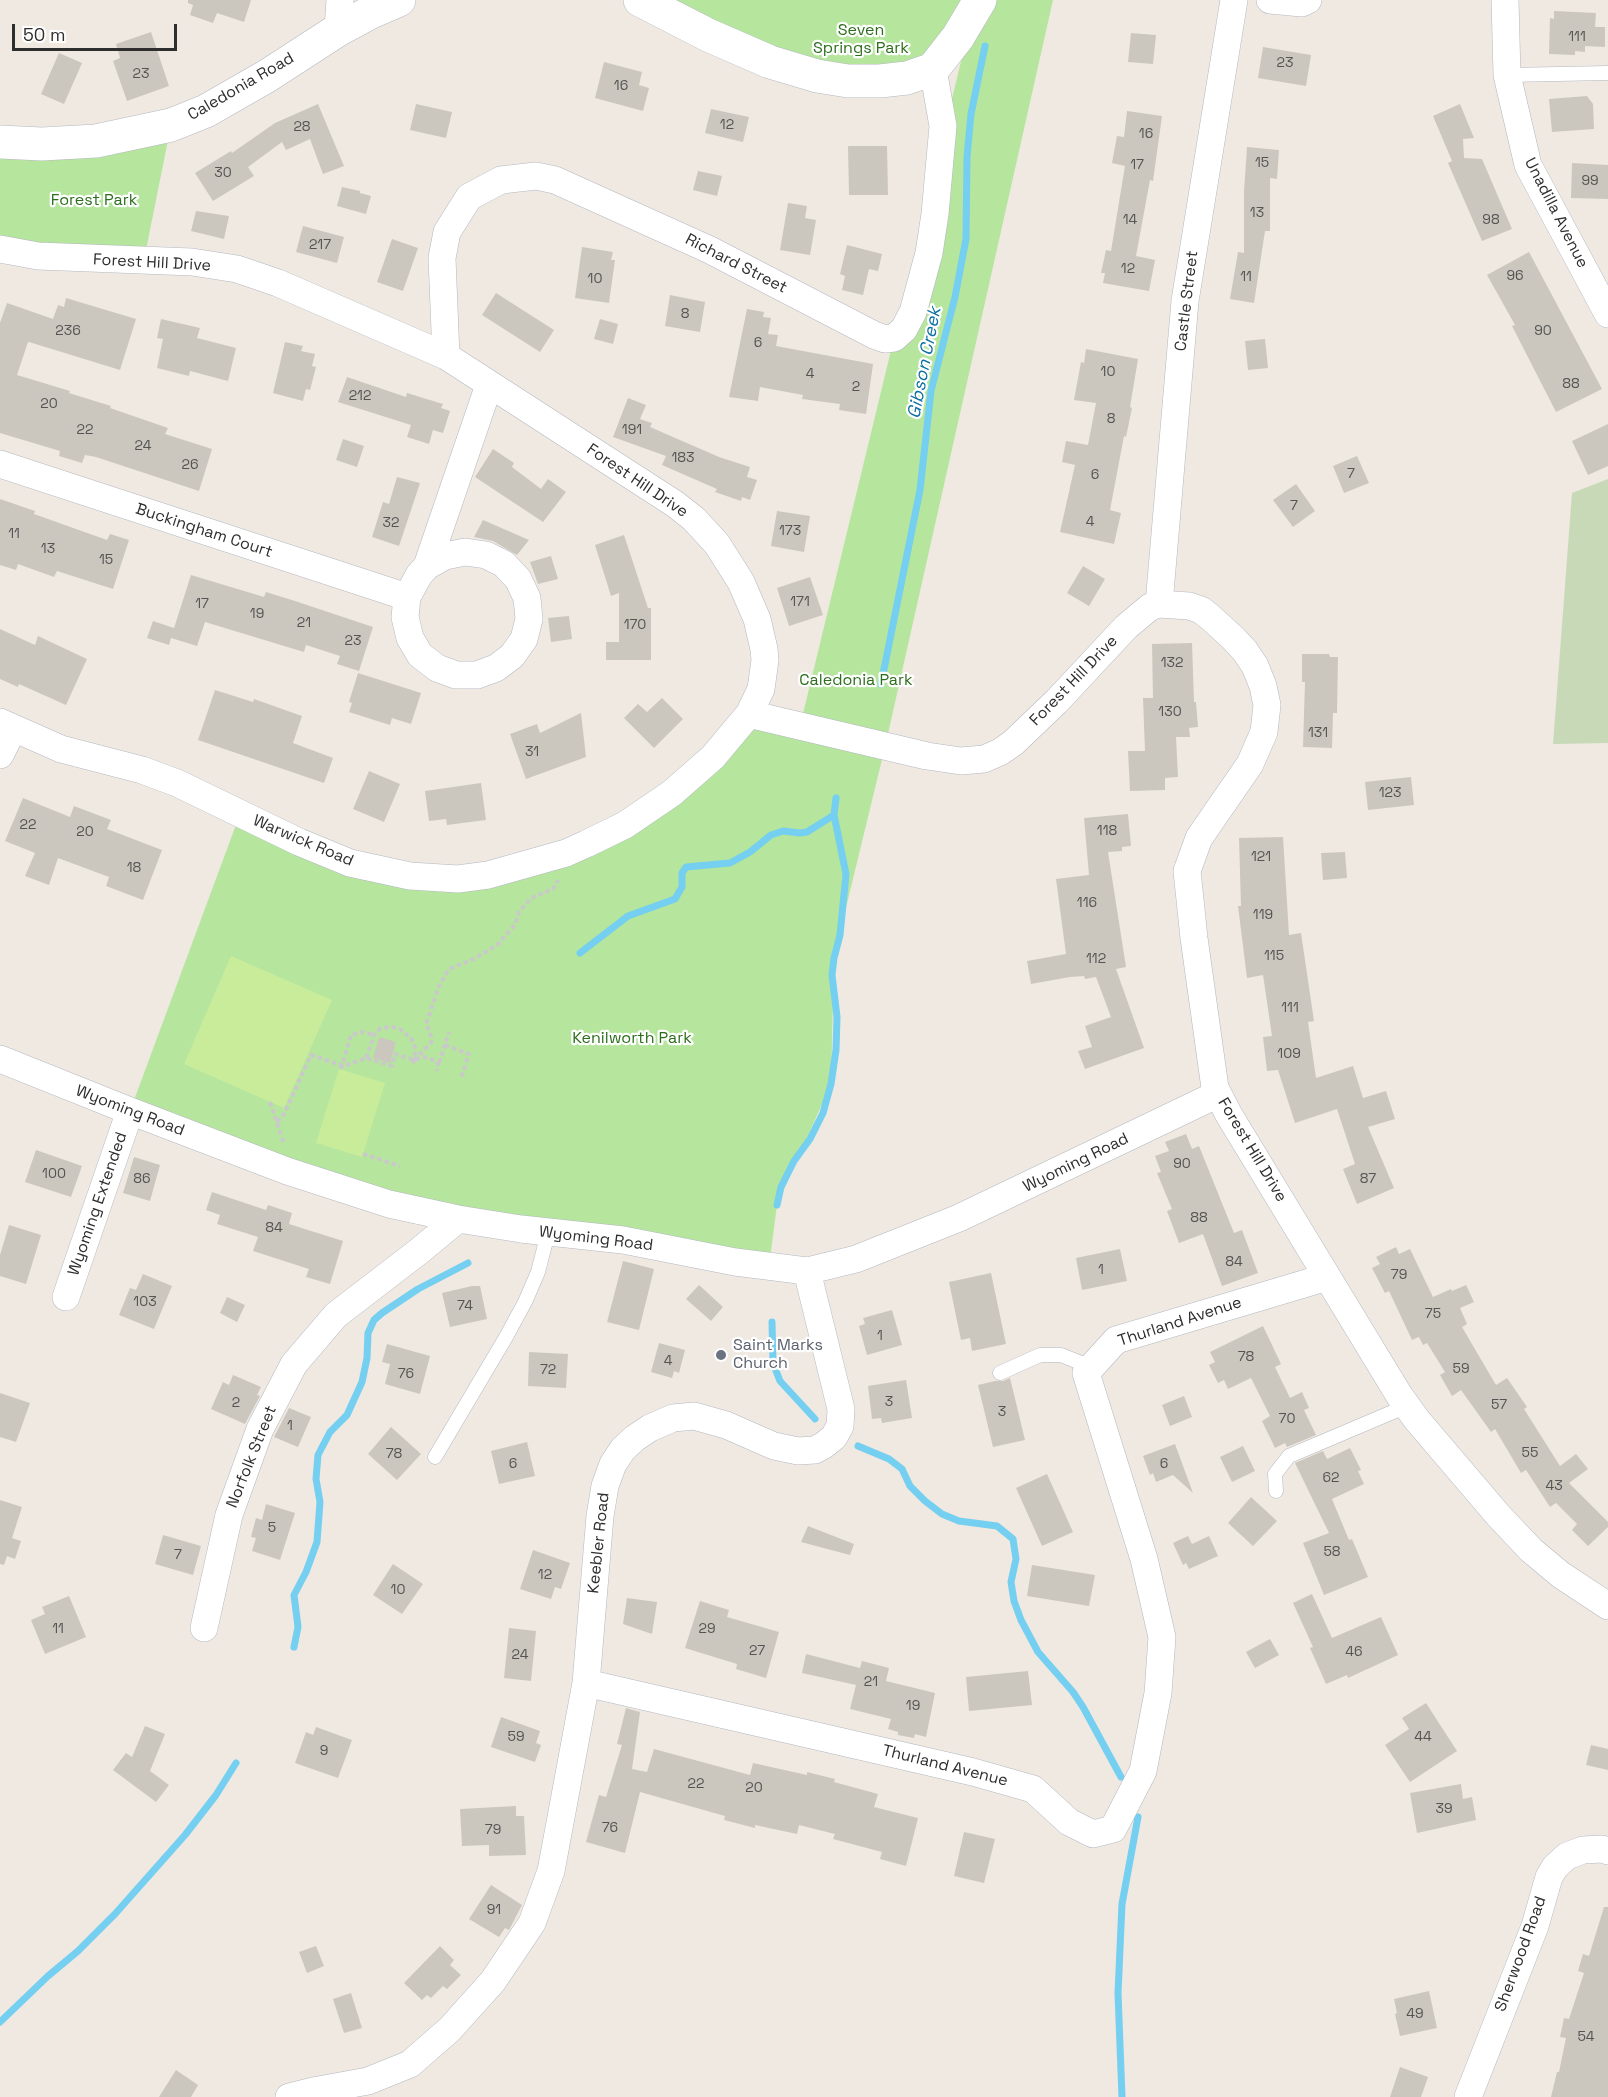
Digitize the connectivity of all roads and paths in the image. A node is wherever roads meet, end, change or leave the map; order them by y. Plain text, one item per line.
1 (399, 0) edge
2 (640, 0) edge
3 (980, 0) edge
4 (1234, 0) edge
5 (1270, 0) edge
6 (1308, 0) edge
7 (1505, 0) edge
8 (339, 15) edge
9 (933, 69) junction
10 (1608, 73) edge
11 (1507, 75) junction
12 (0, 142) edge
13 (0, 249) edge
14 (1608, 314) edge
15 (446, 356) junction
16 (489, 385) junction
17 (0, 464) edge
18 (427, 566) junction
19 (407, 597) junction
20 (1159, 604) junction
21 (749, 714) junction
22 (5, 724) edge
23 (0, 755) edge
24 (553, 889) dead end
25 (449, 1032) dead end
26 (374, 1035) junction
27 (445, 1046) junction
28 (366, 1058) junction
29 (0, 1059) edge
30 (414, 1062) junction
31 (438, 1064) junction
32 (341, 1067) junction
33 (437, 1071) dead end
34 (461, 1079) dead end
35 (1218, 1094) junction
36 (270, 1102) dead end
37 (130, 1111) junction
38 (277, 1122) junction
39 (363, 1154) dead end
40 (400, 1166) dead end
41 (287, 1171) junction
42 (458, 1219) junction
43 (548, 1233) junction
44 (807, 1271) junction
45 (1328, 1277) junction
46 (66, 1297) dead end
47 (1000, 1372) dead end
48 (1086, 1373) junction
49 (1407, 1406) junction
50 (435, 1457) dead end
51 (1276, 1491) dead end
52 (1608, 1606) edge
53 (204, 1628) dead end
54 (586, 1683) junction
55 (1608, 1851) edge
56 (289, 2097) edge
57 (1468, 2097) edge

1 - 8 street, Caledonia Road
2 - 9 street
3 - 9 street
4 - 20 street, Castle Street
5 - 6 street
7 - 11 street, Unadilla Avenue
8 - 12 street, Caledonia Road
9 - 15 street, Richard Street
10 - 11 lane
11 - 14 street, Unadilla Avenue
13 - 15 street, Forest Hill Drive
15 - 16 street, Forest Hill Drive
16 - 18 street
16 - 21 street, Forest Hill Drive
17 - 19 street, Buckingham Court
18 - 19 street
18 - 19 street
20 - 21 street, Forest Hill Drive
20 - 35 street, Forest Hill Drive
21 - 22 street, Warwick Road
22 - 23 street
24 - 30 path
25 - 27 path
26 - 28 path
26 - 30 path
26 - 32 path
27 - 31 path
27 - 34 path
28 - 30 path
28 - 32 path
29 - 37 street, Wyoming Road
30 - 31 path
31 - 33 path
32 - 38 path
35 - 44 street, Wyoming Road
35 - 45 street, Forest Hill Drive
36 - 38 path
37 - 41 street, Wyoming Road
37 - 46 street, Wyoming Extended
38 - 41 path
39 - 40 path
41 - 42 street, Wyoming Road
42 - 43 street, Wyoming Road
42 - 53 street, Norfolk Street
43 - 44 street, Wyoming Road
43 - 50 lane
44 - 54 street, Keebler Road
45 - 48 street, Thurland Avenue
45 - 49 street, Forest Hill Drive
47 - 48 lane
48 - 54 street, Thurland Avenue
49 - 51 lane
49 - 52 street, Forest Hill Drive
54 - 56 street
55 - 57 street, Sherwood Road

